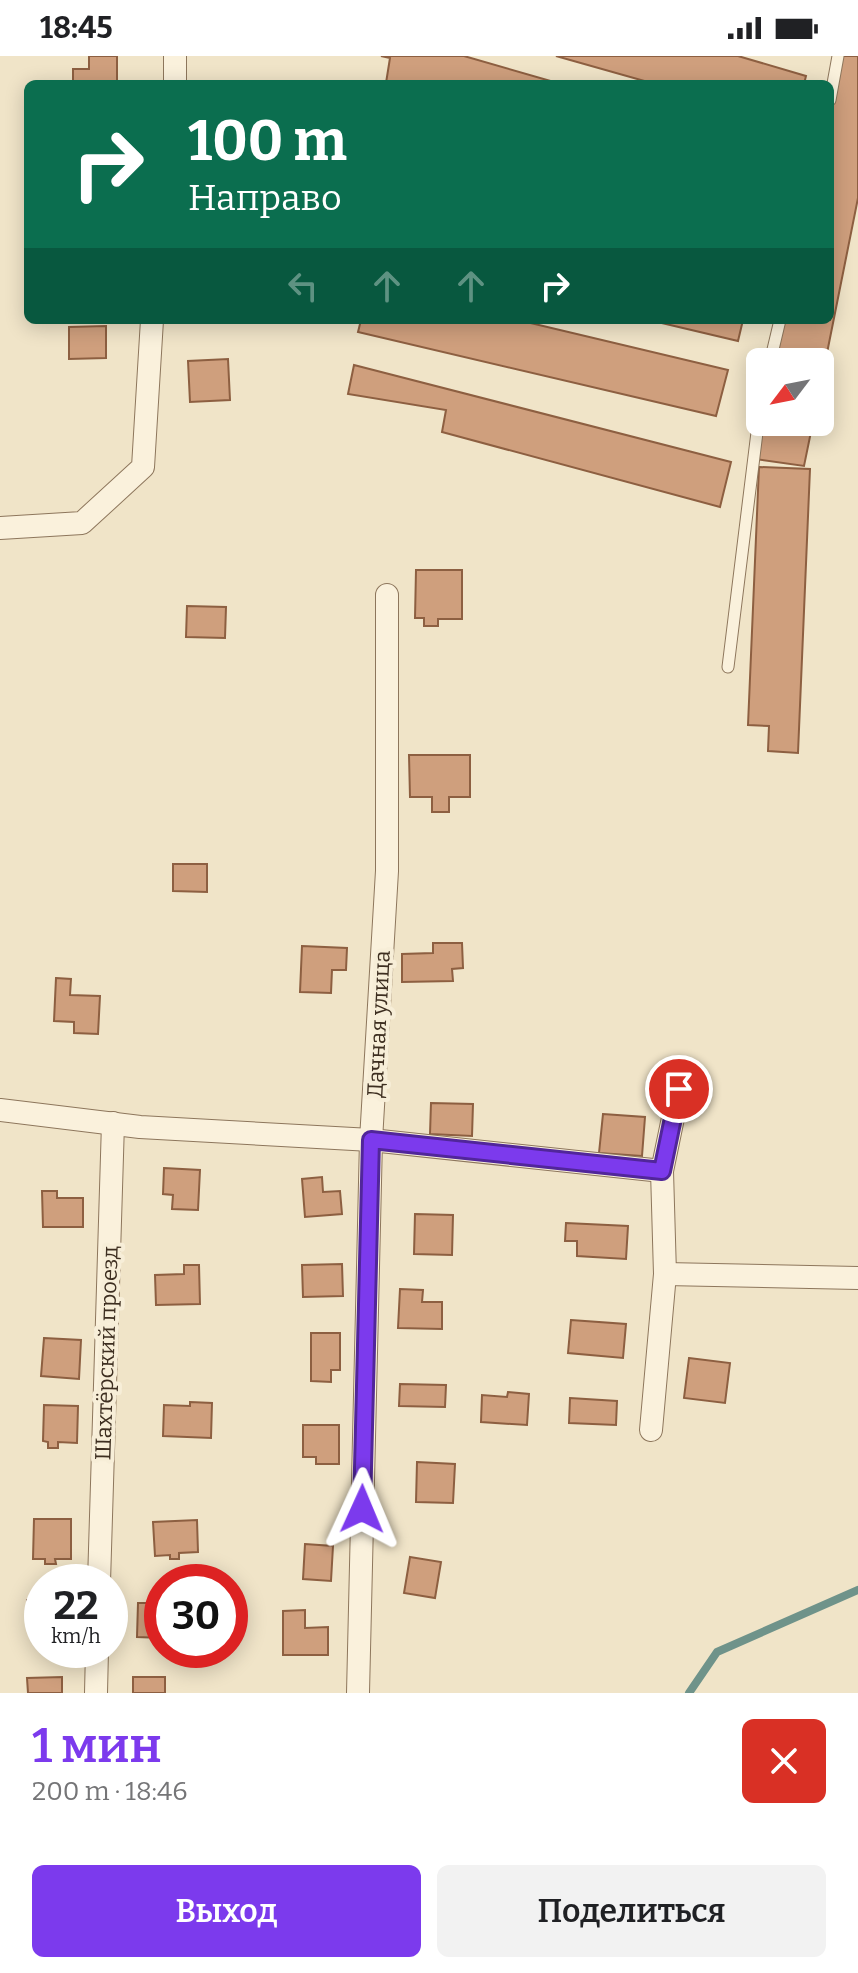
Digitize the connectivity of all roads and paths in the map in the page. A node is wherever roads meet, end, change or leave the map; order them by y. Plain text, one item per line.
1 (175, 56) edge
2 (838, 56) edge
3 (175, 80) edge
4 (834, 80) edge
5 (152, 324) edge
6 (779, 324) edge
7 (773, 348) edge
8 (757, 436) edge
9 (0, 528) edge
10 (387, 595) dead end
11 (728, 667) dead end
12 (679, 1089) dead end
13 (0, 1110) edge
14 (113, 1123) junction
15 (371, 1140) junction
16 (662, 1171) junction
17 (665, 1274) junction
18 (858, 1278) edge
19 (651, 1430) dead end
20 (100, 1564) edge
21 (97, 1668) edge
22 (96, 1693) edge
23 (358, 1693) edge

1 - 3 street
2 - 4 lane
5 - 9 street
6 - 7 lane
8 - 11 lane
10 - 15 street, Дачная улица
12 - 16 street
13 - 14 street
14 - 15 street
14 - 20 street, Шахтёрский проезд
15 - 16 street
15 - 23 street, Дачная улица
16 - 17 street
17 - 18 street
17 - 19 street
21 - 22 street

